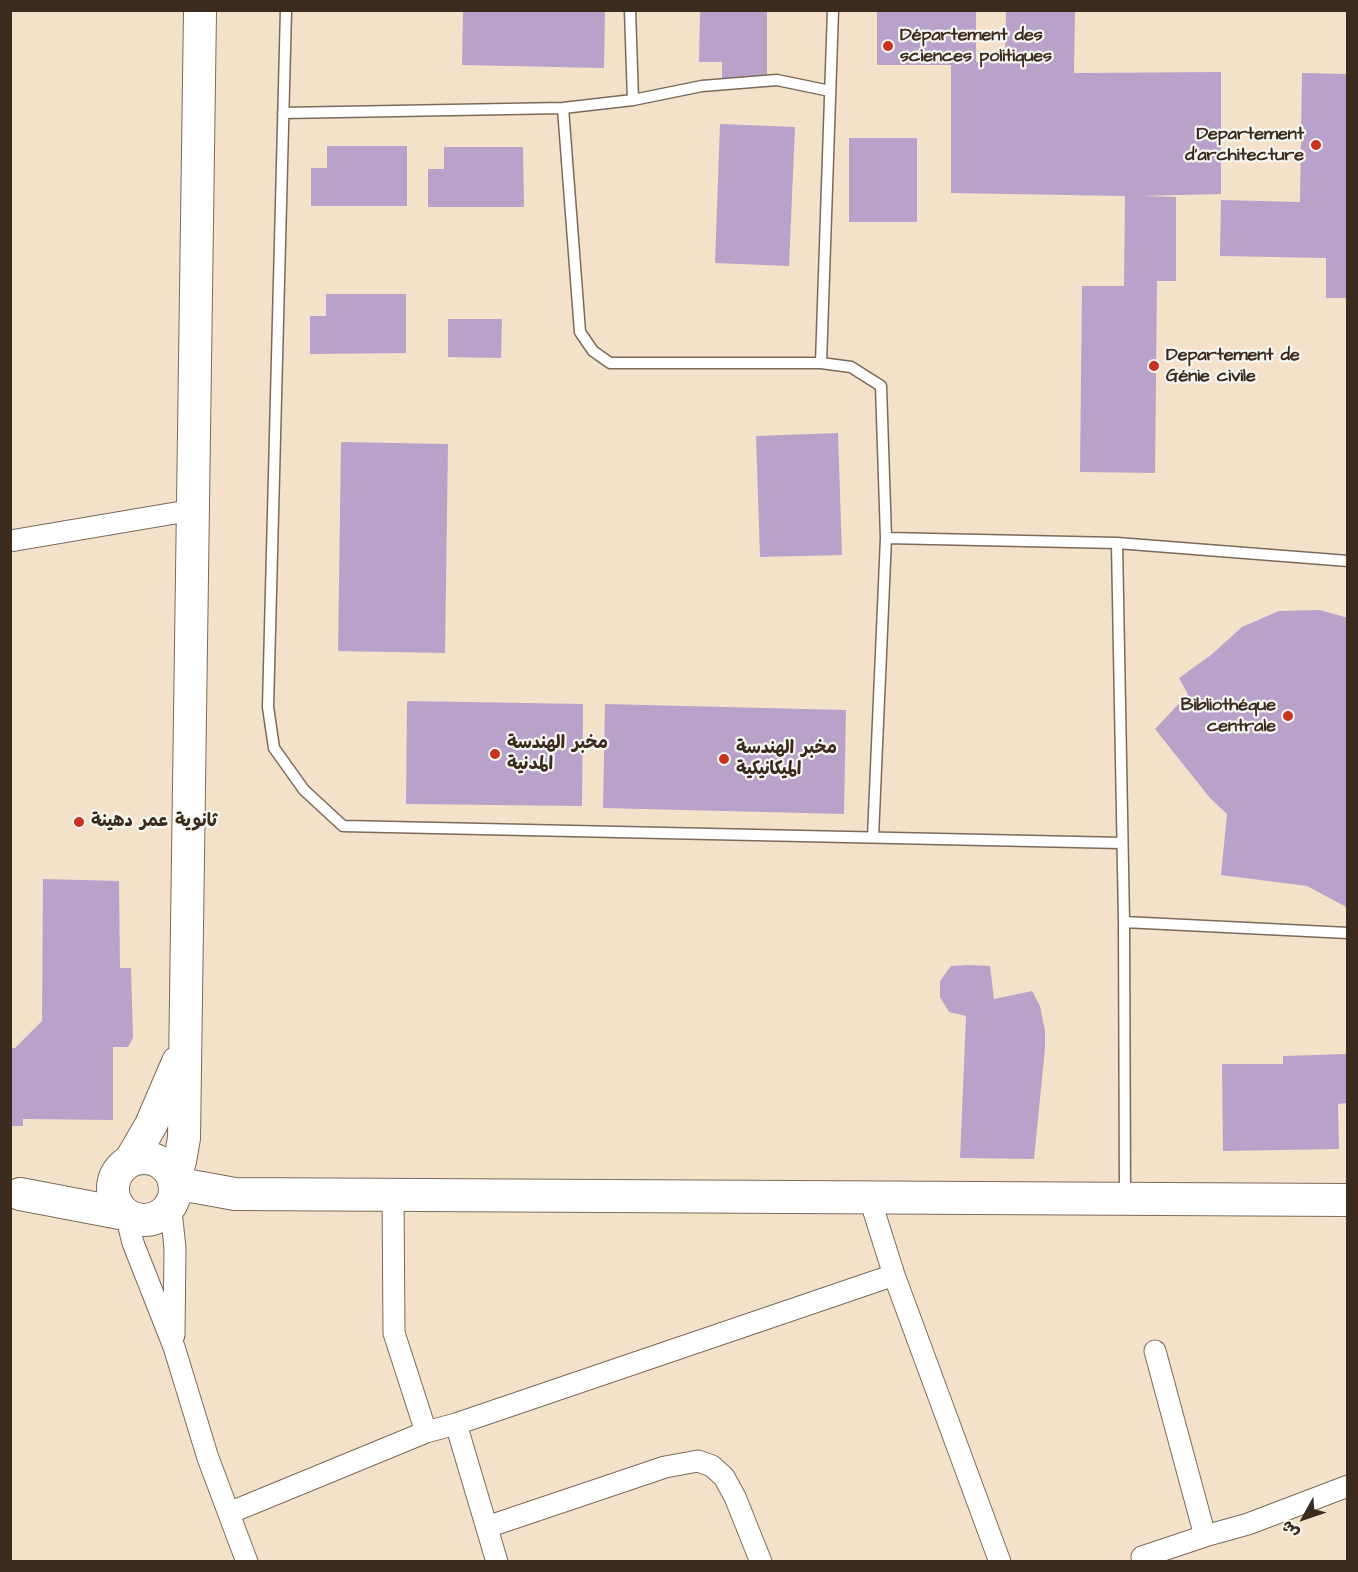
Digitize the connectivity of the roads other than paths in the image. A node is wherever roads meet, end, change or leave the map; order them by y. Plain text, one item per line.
1 (200, 10) edge
2 (286, 10) edge
3 (630, 10) edge
4 (833, 10) edge
5 (830, 91) junction
6 (633, 100) junction
7 (563, 108) junction
8 (283, 113) junction
9 (821, 363) junction
10 (193, 510) junction
11 (886, 538) junction
12 (10, 541) edge
13 (1118, 543) junction
14 (1347, 561) edge
15 (873, 837) junction
16 (1122, 843) junction
17 (1124, 922) junction
18 (1347, 933) edge
19 (186, 1042) junction
20 (123, 1169) junction
21 (15, 1193) edge
22 (393, 1193) junction
23 (171, 1195) junction
24 (870, 1199) junction
25 (1125, 1200) junction
26 (1347, 1200) edge
27 (126, 1215) junction
28 (894, 1275) junction
29 (174, 1347) junction
30 (1155, 1351) dead end
31 (456, 1424) junction
32 (426, 1432) junction
33 (1347, 1486) edge
34 (229, 1513) junction
35 (487, 1527) junction
36 (1205, 1536) junction
37 (1140, 1560) edge
38 (248, 1562) edge
39 (497, 1562) edge
40 (761, 1562) edge
41 (1000, 1562) edge

1 - 10 street
2 - 8 lane
3 - 6 lane
4 - 5 lane
5 - 6 lane
5 - 9 lane
6 - 7 lane
7 - 8 lane
7 - 9 lane
8 - 15 lane
9 - 11 lane
10 - 12 street
10 - 19 street
11 - 13 lane
11 - 15 lane
13 - 14 lane
13 - 16 lane
15 - 16 lane
16 - 17 lane
17 - 18 lane
17 - 25 lane
19 - 20 street
19 - 23 street
20 - 21 street
20 - 23 street
20 - 27 street
21 - 27 street
22 - 23 street
22 - 24 street
22 - 32 street
23 - 27 street
23 - 29 street
24 - 25 street
24 - 28 street
25 - 26 street
27 - 29 street
28 - 31 street
28 - 41 street
29 - 34 street
30 - 36 street
31 - 32 street
31 - 35 street
32 - 34 street
33 - 36 street
34 - 38 street
35 - 39 street
35 - 40 street
36 - 37 street

